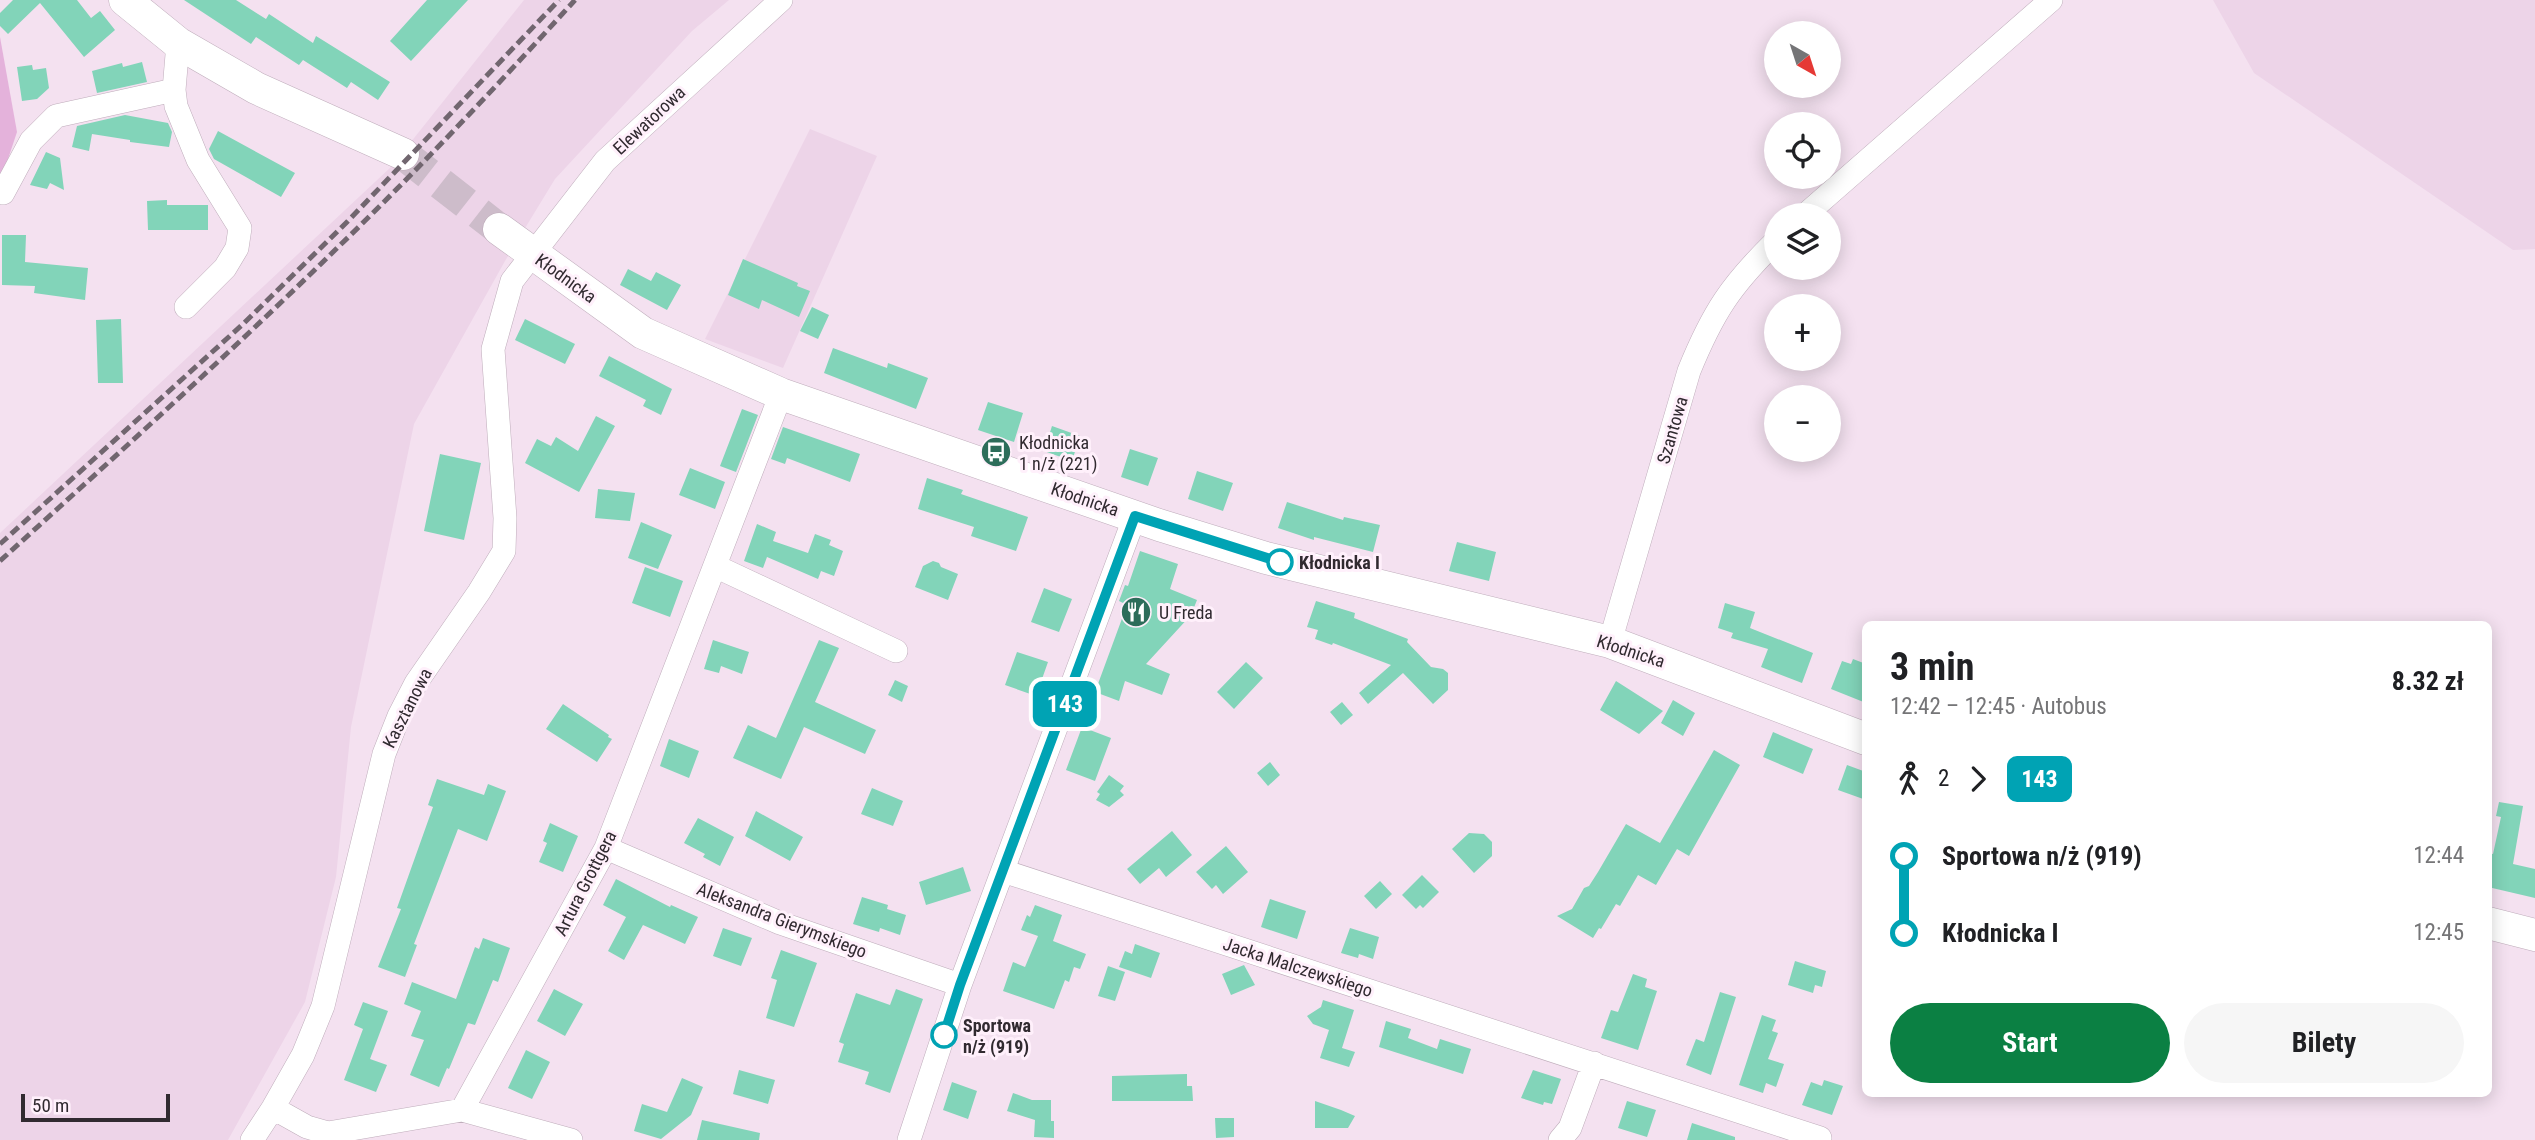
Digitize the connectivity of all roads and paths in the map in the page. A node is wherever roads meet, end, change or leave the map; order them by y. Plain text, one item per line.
1 (125, 0) edge
2 (781, 0) edge
3 (2051, 0) edge
4 (178, 43) junction
5 (174, 90) junction
6 (403, 155) tunnel mouth
7 (3, 193) dead end
8 (1819, 203) edge
9 (499, 229) tunnel mouth
10 (1764, 253) edge
11 (533, 254) junction
12 (186, 307) dead end
13 (781, 394) junction
14 (1135, 516) junction
15 (715, 566) junction
16 (1610, 642) junction
17 (896, 651) dead end
18 (1862, 737) edge
19 (606, 848) junction
20 (1003, 872) junction
21 (2492, 924) edge
22 (2535, 935) edge
23 (960, 985) junction
24 (1594, 1063) junction
25 (273, 1108) junction
26 (462, 1110) junction
27 (329, 1137) edge
28 (1822, 1139) edge
29 (252, 1140) edge
30 (571, 1140) edge
31 (909, 1140) edge
32 (1560, 1140) edge

1 - 4 main road
2 - 11 street, Elewatorowa
3 - 8 street
4 - 5 street
4 - 6 main road
5 - 7 street
5 - 12 street
9 - 11 main road, Kłodnicka
10 - 16 street, Szantowa
11 - 13 main road, Kłodnicka
11 - 25 street, Kasztanowa
13 - 14 main road, Kłodnicka
13 - 15 street, Artura Grottgera
14 - 16 main road, Kłodnicka
14 - 20 street
15 - 17 street
15 - 19 street, Artura Grottgera
16 - 18 main road, Kłodnicka
19 - 23 street, Aleksandra Gierymskiego
19 - 26 street, Artura Grottgera
20 - 23 street
20 - 24 street, Jacka Malczewskiego
21 - 22 main road
23 - 31 street
24 - 28 street, Jacka Malczewskiego
24 - 32 street
25 - 27 street
25 - 29 street, Kasztanowa
26 - 27 street
26 - 30 street

